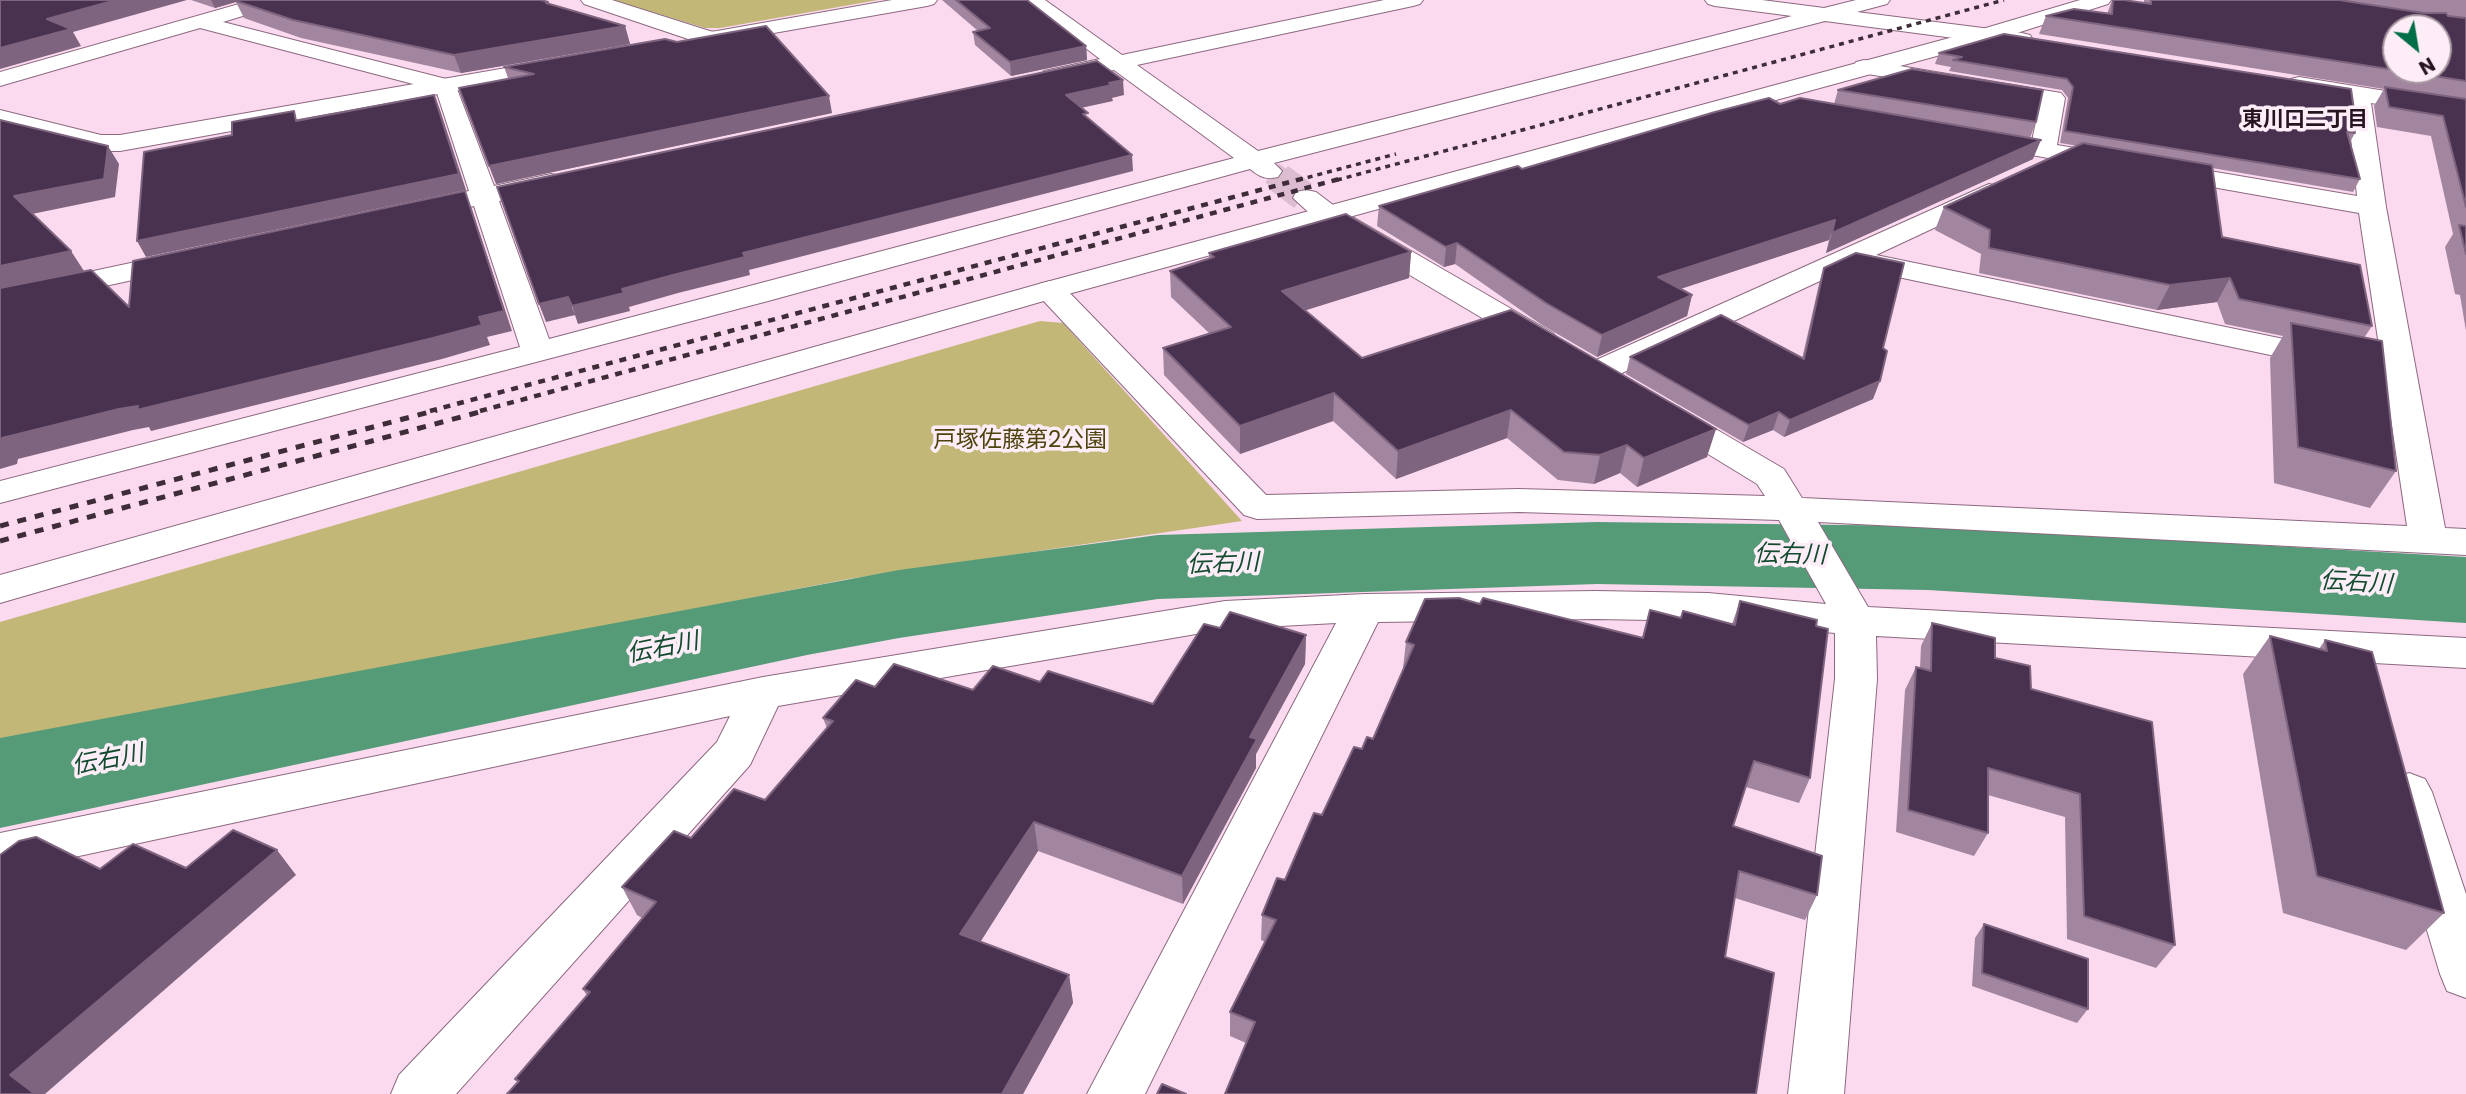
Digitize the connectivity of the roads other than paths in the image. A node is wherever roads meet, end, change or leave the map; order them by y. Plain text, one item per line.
1 (275, 0) edge
2 (591, 0) edge
3 (927, 0) edge
4 (1032, 0) edge
5 (1413, 0) edge
6 (1715, 0) edge
7 (1880, 0) edge
8 (2101, 0) edge
9 (1828, 15) junction
10 (200, 22) junction
11 (1987, 35) junction
12 (708, 38) junction
13 (2049, 44) edge
14 (669, 46) edge
15 (577, 62) edge
16 (1116, 63) junction
17 (1864, 67) junction
18 (0, 79) edge
19 (2278, 81) edge
20 (1022, 83) edge
21 (446, 86) junction
22 (2358, 93) junction
23 (1763, 95) junction
24 (1801, 109) edge
25 (2466, 111) edge
26 (0, 117) edge
27 (1962, 136) edge
28 (2057, 153) junction
29 (1264, 167) junction
30 (578, 176) edge
31 (483, 196) junction
32 (1317, 206) junction
33 (2372, 207) junction
34 (389, 216) edge
35 (201, 257) edge
36 (1846, 257) junction
37 (1050, 290) junction
38 (0, 300) edge
39 (537, 352) junction
40 (1597, 372) junction
41 (2401, 373) junction
42 (0, 492) edge
43 (1793, 515) junction
44 (2428, 540) junction
45 (2466, 542) edge
46 (0, 589) edge
47 (1365, 608) junction
48 (1850, 609) junction
49 (2466, 653) edge
50 (763, 693) junction
51 (2396, 752) edge
52 (0, 853) edge
53 (2466, 974) edge
54 (419, 1094) edge
55 (1115, 1094) edge
56 (1815, 1094) edge

1 - 10 street
2 - 12 street
3 - 12 street
4 - 16 street
5 - 16 street
6 - 9 street
7 - 9 street
8 - 11 street
9 - 11 street
9 - 29 street
10 - 18 street
10 - 21 street
11 - 13 street
11 - 17 street
12 - 14 street
15 - 21 street
16 - 20 street
16 - 29 street
17 - 23 street
17 - 28 street
19 - 22 street
21 - 26 street
21 - 31 street
22 - 25 street
22 - 33 street
23 - 24 street
23 - 32 street
27 - 28 street
28 - 33 street
28 - 36 street
29 - 39 street
30 - 31 street
31 - 34 street
31 - 39 street
32 - 37 street
32 - 40 street
33 - 41 street
35 - 38 street
36 - 40 street
36 - 41 street
37 - 43 street
37 - 46 street
39 - 42 street
40 - 43 street
41 - 44 street
43 - 44 street
43 - 48 street
44 - 45 street
47 - 48 street
47 - 50 street
47 - 55 street
48 - 49 street
48 - 56 street
50 - 52 street
50 - 54 street
51 - 53 street

